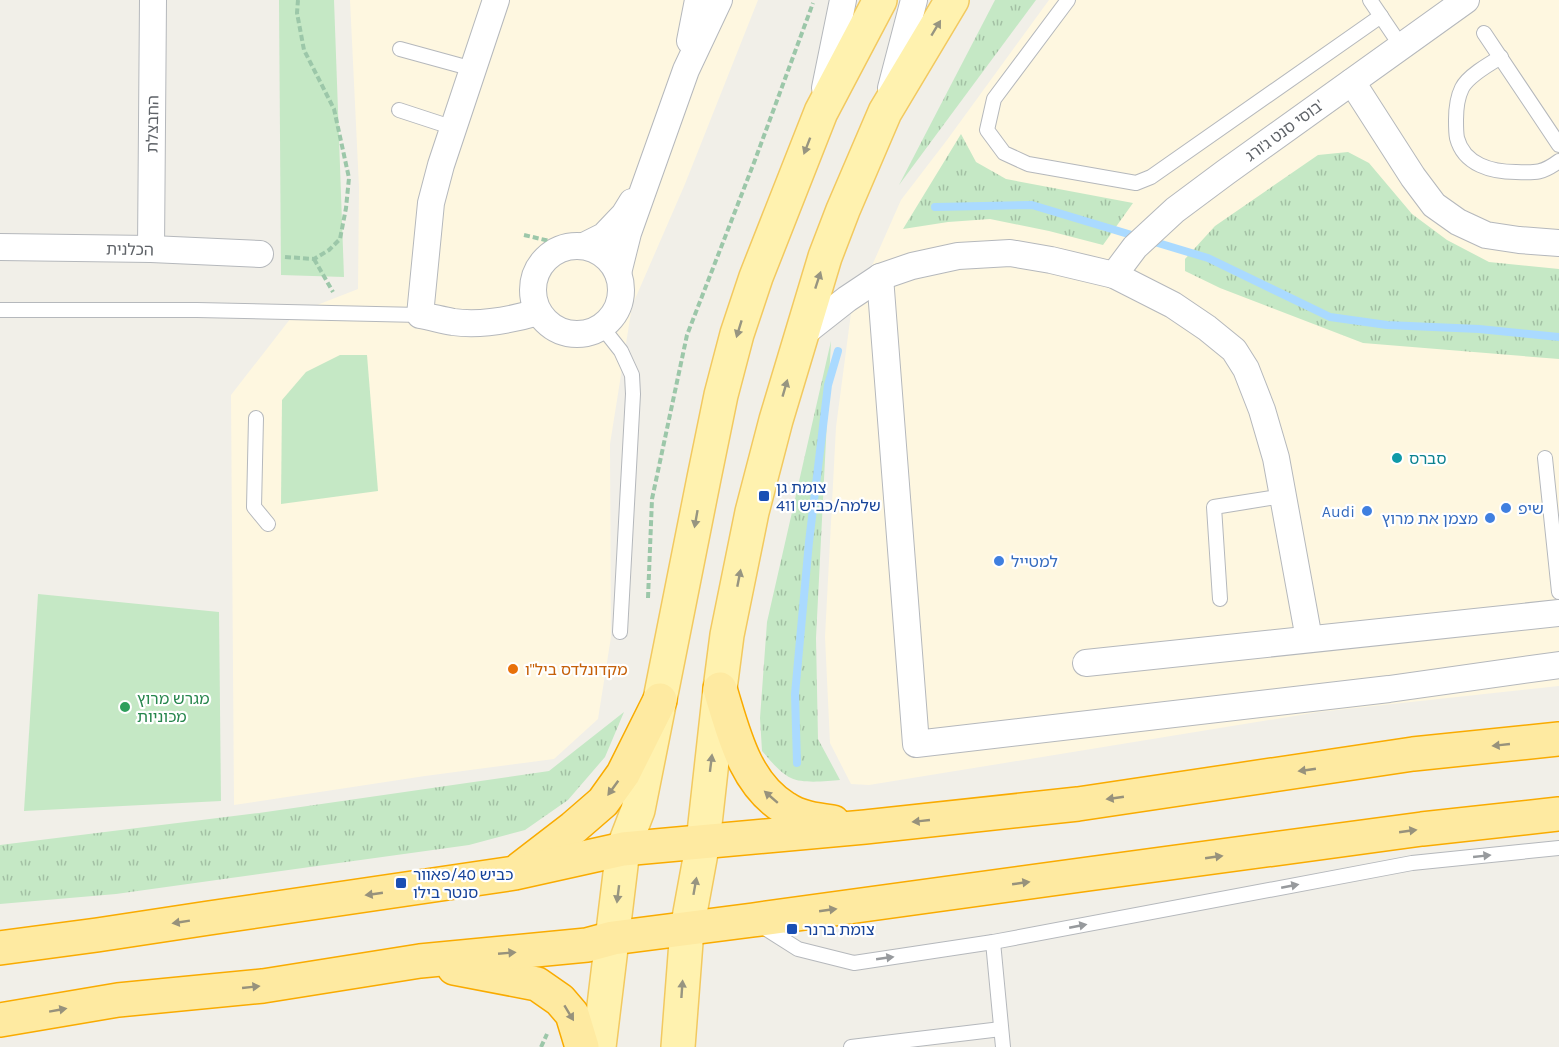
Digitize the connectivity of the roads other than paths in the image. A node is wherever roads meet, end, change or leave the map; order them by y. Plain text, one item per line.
1 (153, 0) edge
2 (698, 0) edge
3 (719, 0) edge
4 (843, 0) edge
5 (880, 0) edge
6 (914, 0) edge
7 (952, 0) edge
8 (1068, 0) edge
9 (1370, 0) edge
10 (1466, 0) edge
11 (490, 1) edge
12 (1381, 16) junction
13 (1484, 33) dead end
14 (1401, 46) junction
15 (400, 49) dead end
16 (1501, 57) junction
17 (473, 69) junction
18 (686, 70) junction
19 (1352, 82) junction
20 (399, 110) dead end
21 (820, 112) junction
22 (885, 112) junction
23 (454, 128) junction
24 (1559, 145) edge
25 (1559, 161) edge
26 (646, 182) junction
27 (1559, 243) edge
28 (0, 246) edge
29 (577, 246) junction
30 (151, 249) junction
31 (260, 255) road end
32 (1118, 270) junction
33 (618, 273) junction
34 (880, 277) junction
35 (0, 310) edge
36 (538, 312) junction
37 (420, 315) junction
38 (602, 327) junction
39 (800, 336) junction
40 (256, 418) dead end
41 (1545, 458) dead end
42 (1283, 496) junction
43 (268, 524) dead end
44 (1559, 592) edge
45 (1220, 599) dead end
46 (1559, 613) edge
47 (620, 632) dead end
48 (1309, 639) junction
49 (1086, 663) dead end
50 (1559, 665) edge
51 (720, 688) junction
52 (660, 700) junction
53 (1559, 739) edge
54 (1559, 814) edge
55 (865, 827) junction
56 (703, 842) junction
57 (1559, 848) edge
58 (623, 849) junction
59 (515, 873) junction
60 (753, 920) junction
61 (687, 929) junction
62 (613, 938) junction
63 (993, 942) junction
64 (0, 948) edge
65 (420, 961) junction
66 (0, 1020) edge
67 (1001, 1029) junction
68 (582, 1047) edge
69 (599, 1047) edge
70 (678, 1047) edge
71 (851, 1047) edge
72 (1003, 1047) edge

1 - 30 street, החבצלת
2 - 18 street
3 - 18 street
4 - 21 street
5 - 21 main road
6 - 22 street
22 -> 7 main road
8 - 12 lane
9 - 12 lane
10 - 14 street, בוסי סנט ג'ורג'
11 - 17 street
12 - 14 lane
13 - 16 lane
14 - 19 street, בוסי סנט ג'ורג'
15 - 17 lane
16 - 24 lane
16 - 25 lane
17 - 23 street
18 - 26 street
19 - 27 street
19 - 32 street, בוסי סנט ג'ורג'
20 - 23 lane
21 -> 52 main road
39 -> 22 main road
23 - 37 street
26 - 29 street
26 - 33 street
28 - 30 street, הכלנית
29 - 33 street
29 - 36 street
30 - 31 street, הכלנית
32 - 34 street
32 - 42 street
33 - 38 street
34 - 39 street
34 - 50 street
35 - 37 lane
36 - 37 street
36 - 38 street
38 - 47 lane
51 -> 39 main road
40 - 43 lane
41 - 44 lane
42 - 45 lane
42 - 48 street
46 - 48 street
48 - 49 street
55 -> 51 highway
56 -> 51 main road
52 - 58 main road
52 -> 59 highway
53 -> 55 highway
60 -> 54 highway
55 - 56 highway
56 - 58 highway
61 -> 56 main road
63 -> 57 lane
58 - 59 highway
58 -> 62 main road
59 -> 64 highway
60 - 61 highway
60 -> 63 lane
61 - 62 highway
70 -> 61 main road
65 -> 62 highway
62 - 69 main road
63 - 67 lane
66 -> 65 highway
65 -> 68 highway
67 - 71 lane
67 - 72 lane

